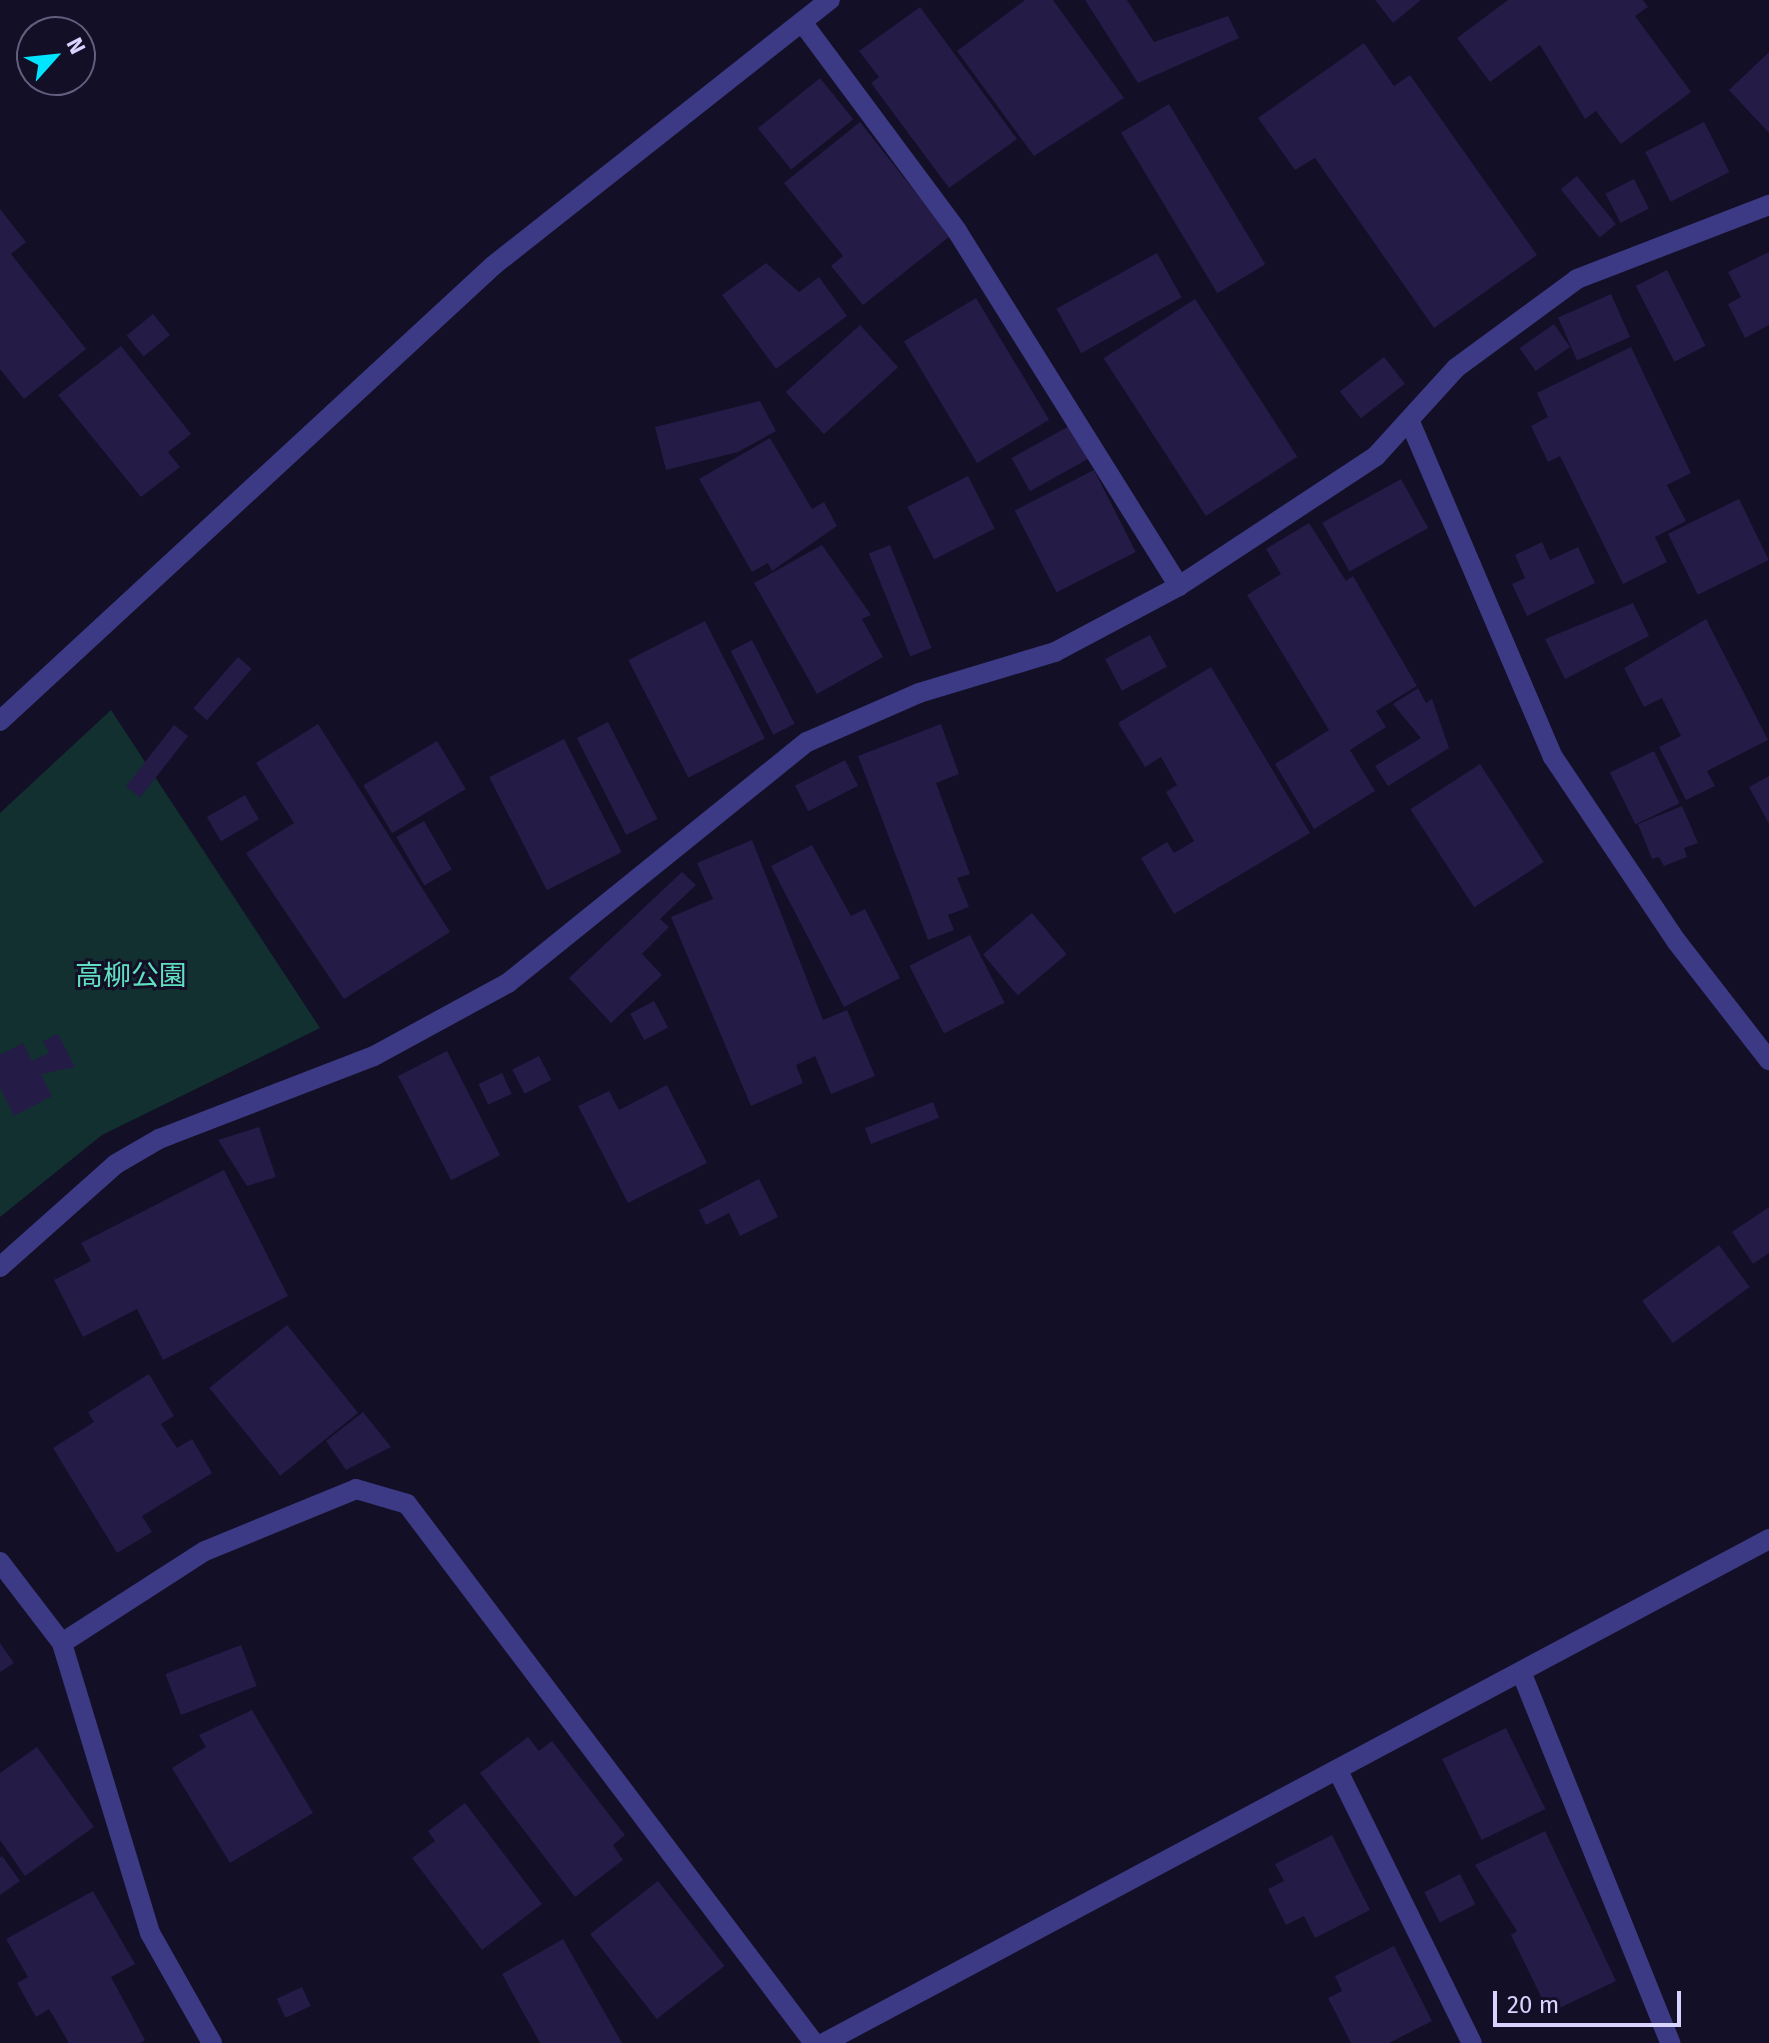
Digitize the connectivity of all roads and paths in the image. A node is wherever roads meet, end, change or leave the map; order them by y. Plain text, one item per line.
1 (830, 0) edge
2 (802, 22) junction
3 (1769, 205) edge
4 (1410, 422) junction
5 (1179, 586) junction
6 (0, 721) edge
7 (1769, 1060) edge
8 (0, 1267) edge
9 (1769, 1539) edge
10 (0, 1562) edge
11 (62, 1643) junction
12 (1522, 1674) junction
13 (1338, 1771) junction
14 (212, 2043) edge
15 (814, 2043) edge
16 (824, 2043) edge
17 (1472, 2043) edge
18 (1670, 2043) edge

1 - 2 street
2 - 5 street
2 - 6 street
3 - 4 street
4 - 5 street
4 - 7 street
5 - 8 street
9 - 12 street
10 - 11 street
11 - 14 street
11 - 15 street
12 - 13 street
12 - 18 street
13 - 16 street
13 - 17 street

